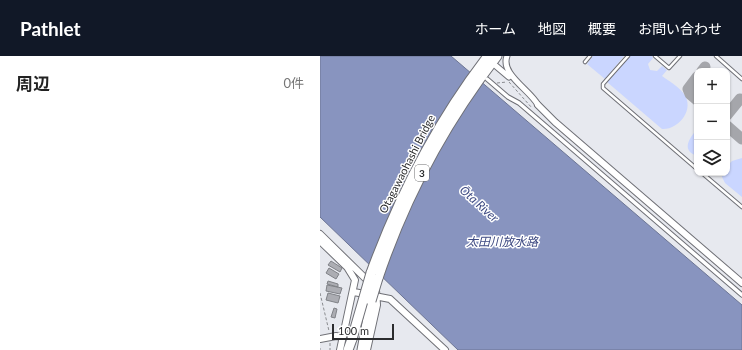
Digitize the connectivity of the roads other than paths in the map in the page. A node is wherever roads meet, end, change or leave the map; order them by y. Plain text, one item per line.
1 (481, 56) edge
2 (488, 56) edge
3 (497, 56) edge
4 (507, 56) edge
5 (590, 56) edge
6 (628, 56) edge
7 (655, 56) edge
8 (680, 56) edge
9 (716, 56) edge
10 (585, 62) dead end
11 (479, 74) junction
12 (742, 79) edge
13 (538, 105) junction
14 (694, 166) edge
15 (705, 176) edge
16 (742, 208) edge
17 (320, 234) edge
18 (320, 241) edge
19 (374, 275) junction
20 (742, 283) edge
21 (354, 292) junction
22 (742, 295) edge
23 (374, 299) junction
24 (347, 338) junction
25 (320, 339) edge
26 (340, 350) edge
27 (348, 350) edge
28 (362, 350) edge
29 (367, 350) edge
30 (445, 350) edge

1 - 11 highway
2 - 11 highway, 3
3 - 11 highway, 3
4 - 13 street
4 - 13 street
5 - 10 lane
6 - 14 lane
7 - 8 lane
9 - 12 lane
11 - 19 highway, Otagawaohashi Bridge / 3
11 - 19 highway, Otagawaohashi Bridge / 3
11 - 22 street
13 - 20 street
15 - 16 lane
17 - 23 street
18 - 21 street
19 - 23 highway, 3, bridge
19 - 24 highway, 3, bridge
21 - 23 street
21 - 24 street
23 - 28 highway, 3
23 - 29 street
23 - 30 street
24 - 25 street
24 - 26 street
24 - 27 highway, 3

